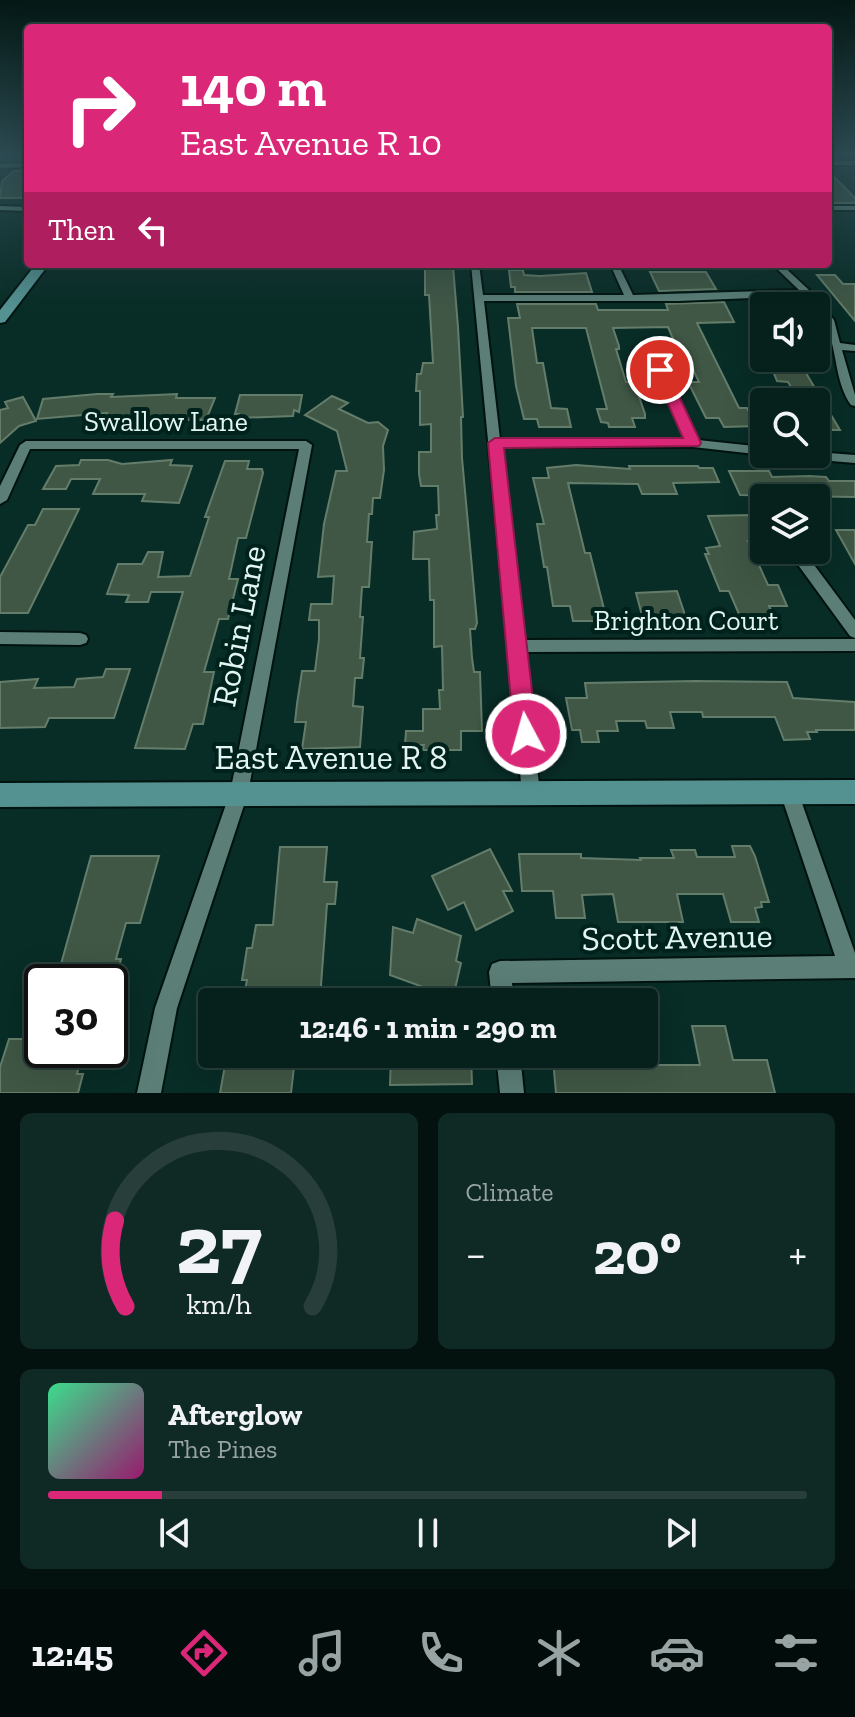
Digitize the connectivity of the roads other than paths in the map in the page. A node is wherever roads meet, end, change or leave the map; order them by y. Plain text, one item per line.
1 (0, 208) edge
2 (832, 208) edge
3 (855, 208) edge
4 (24, 209) edge
5 (40, 268) edge
6 (475, 268) edge
7 (616, 268) edge
8 (780, 268) edge
9 (806, 292) edge
10 (750, 295) edge
11 (479, 298) junction
12 (630, 298) junction
13 (0, 319) edge
14 (830, 322) edge
15 (839, 346) junction
16 (855, 348) edge
17 (660, 370) dead end
18 (855, 403) edge
19 (495, 443) junction
20 (693, 443) junction
21 (306, 445) joint
22 (750, 449) edge
23 (830, 457) edge
24 (855, 459) edge
25 (0, 500) edge
26 (805, 564) edge
27 (855, 632) edge
28 (0, 638) edge
29 (80, 639) dead end
30 (855, 645) edge
31 (517, 646) junction
32 (789, 792) junction
33 (855, 792) edge
34 (239, 793) junction
35 (531, 793) junction
36 (0, 795) edge
37 (852, 967) edge
38 (502, 988) edge
39 (509, 1068) edge
40 (149, 1093) edge
41 (512, 1093) edge

1 - 4 street
2 - 3 street
5 - 13 street
6 - 11 street
7 - 12 street
8 - 9 street
10 - 12 street
11 - 12 street
11 - 19 street
14 - 15 street
15 - 16 street
15 - 18 street
17 - 20 street
19 - 20 street
19 - 31 street
20 - 22 street
21 - 25 street, Swallow Lane
21 - 34 street, Robin Lane
23 - 24 street
26 - 27 street
28 - 29 street
30 - 31 street, Brighton Court
31 - 35 street
32 - 33 street, East Avenue R 8
32 - 35 street, East Avenue R 8
32 - 37 street
34 - 35 street, East Avenue R 8
34 - 36 street, East Avenue R 8
34 - 40 street, Robin Lane
37 - 38 street, Scott Avenue
39 - 41 street

